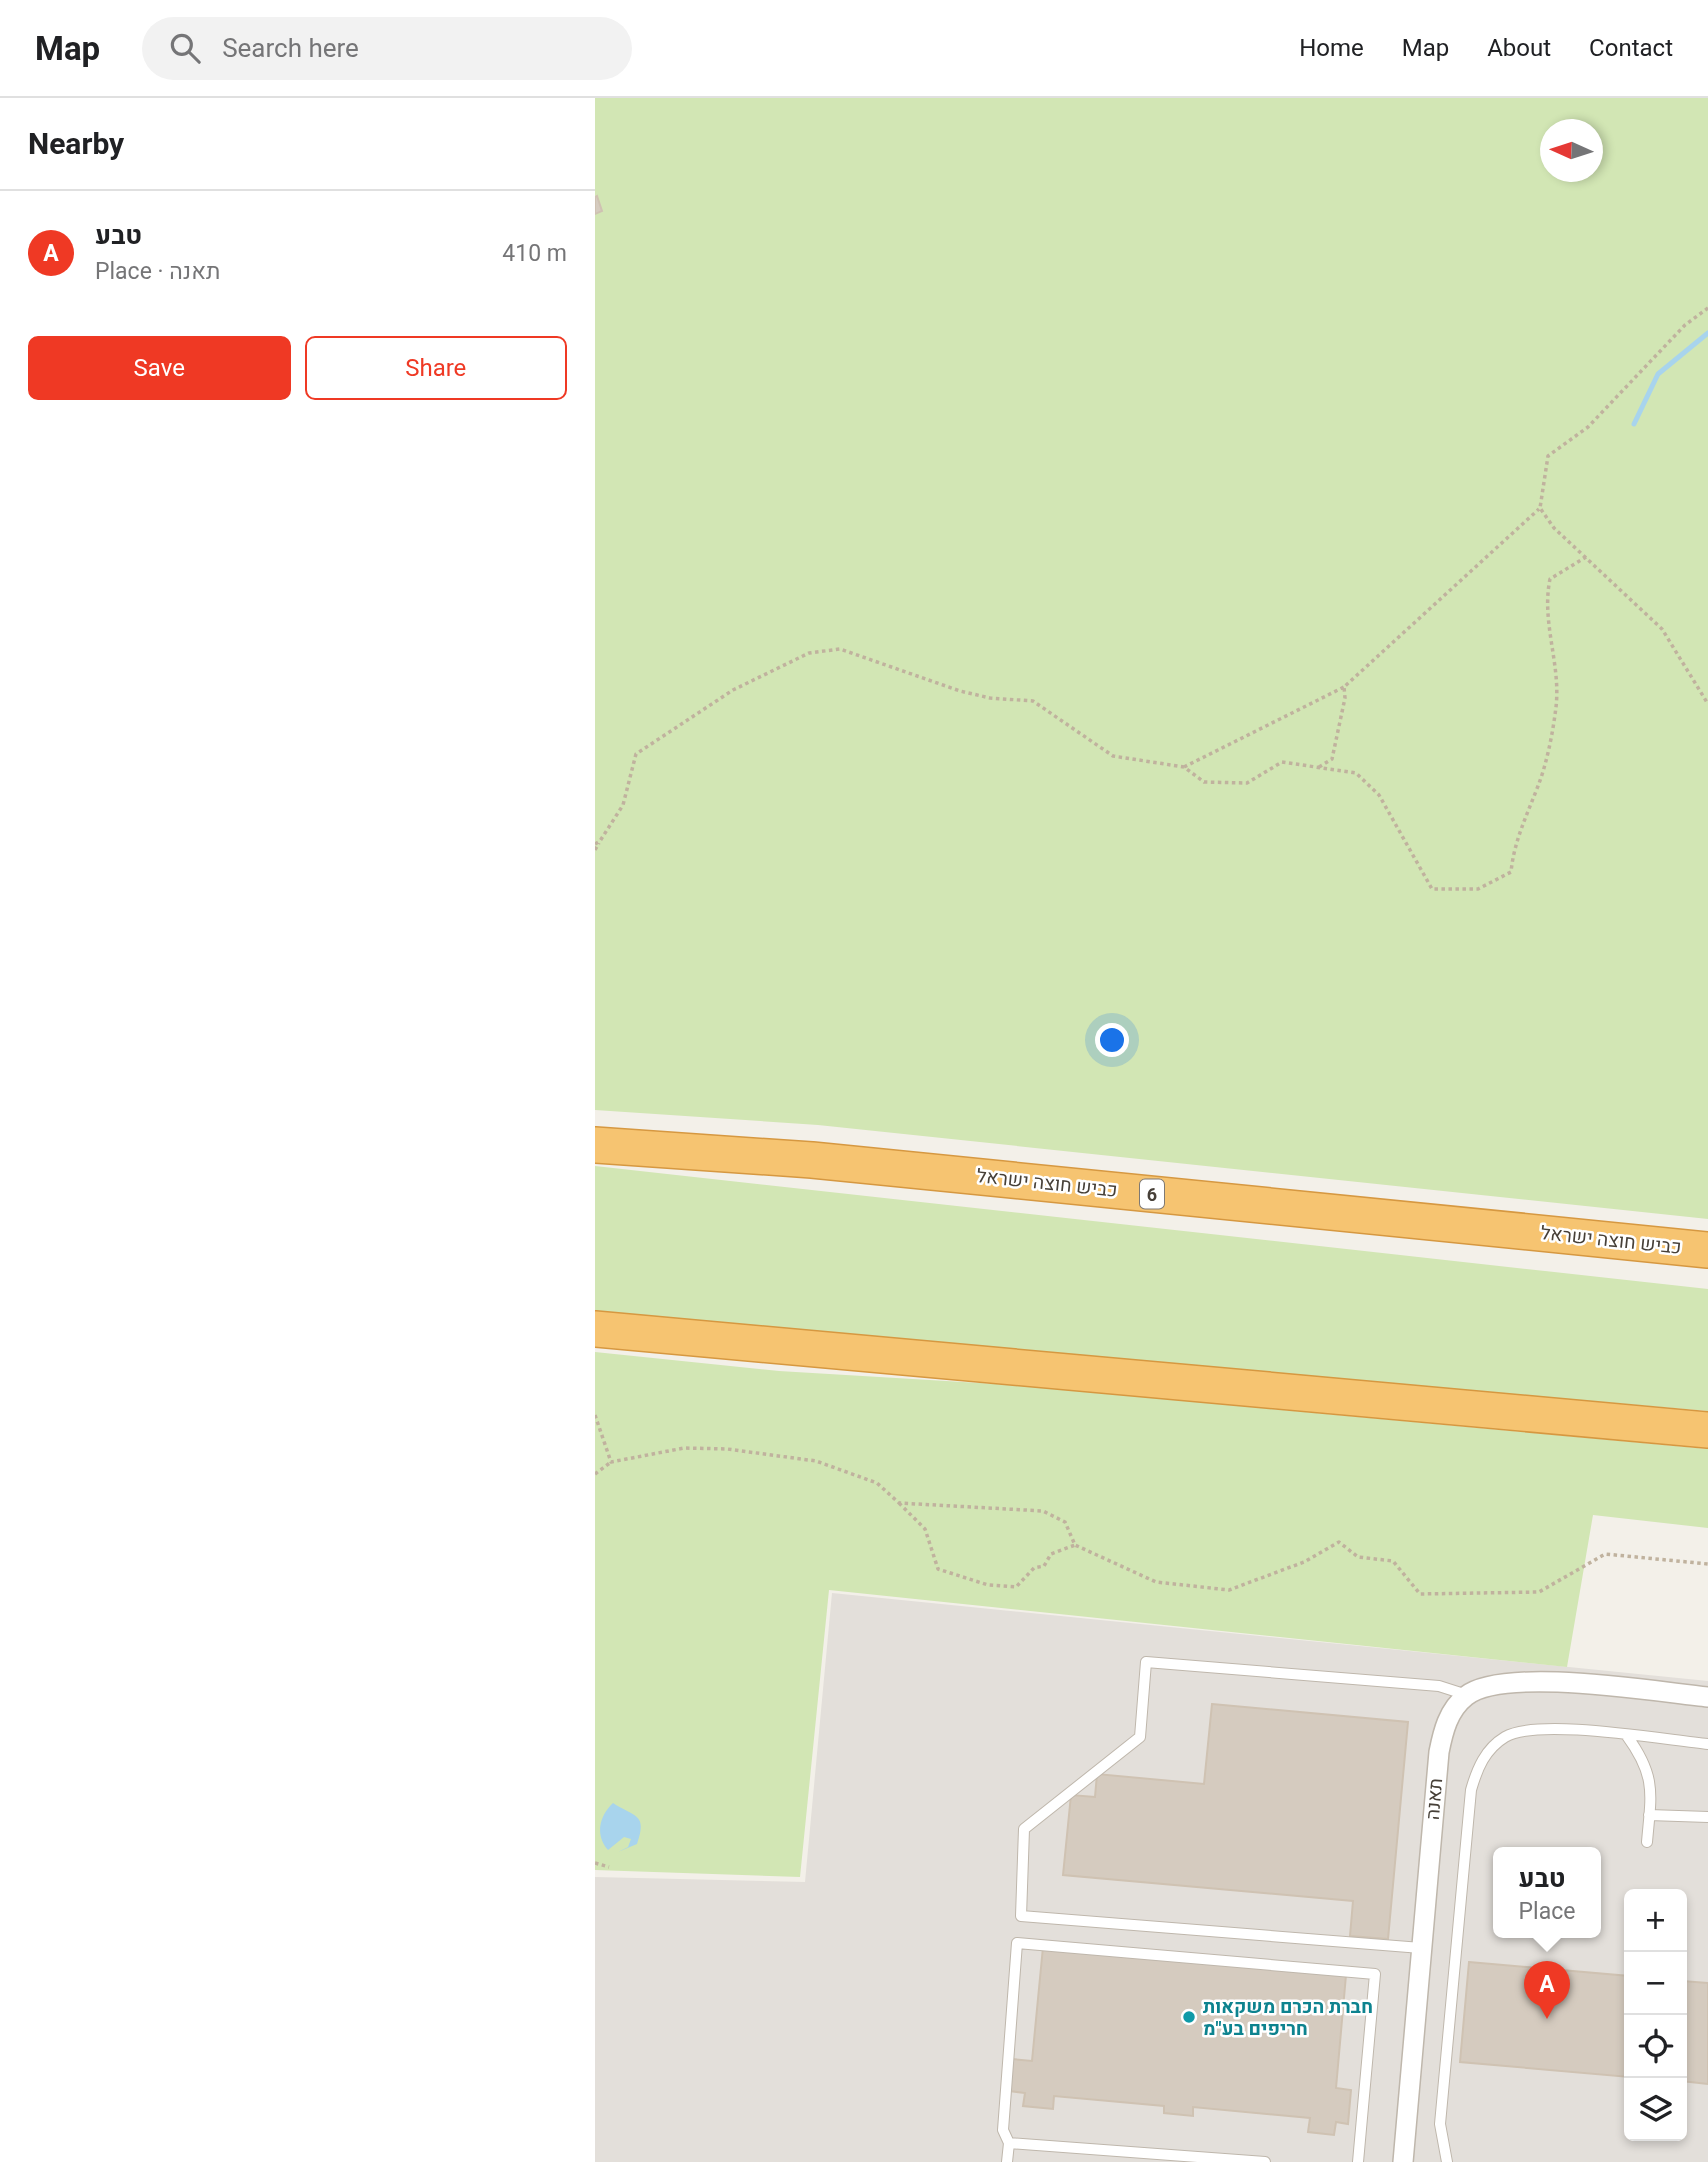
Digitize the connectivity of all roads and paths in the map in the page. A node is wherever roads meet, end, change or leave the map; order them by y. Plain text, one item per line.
1 (1708, 308) edge
2 (1540, 508) junction
3 (1586, 557) junction
4 (1344, 687) junction
5 (1708, 704) edge
6 (1184, 767) junction
7 (1317, 768) junction
8 (600, 841) junction
9 (595, 844) edge
10 (595, 850) edge
11 (595, 1145) edge
12 (1708, 1250) edge
13 (595, 1329) edge
14 (595, 1415) edge
15 (1708, 1430) edge
16 (611, 1462) junction
17 (595, 1474) edge
18 (899, 1503) junction
19 (1075, 1545) junction
20 (1708, 1564) edge
21 (1467, 1695) junction
22 (1708, 1697) edge
23 (1627, 1736) junction
24 (1708, 1744) edge
25 (1649, 1815) junction
26 (1708, 1817) edge
27 (1647, 1842) dead end
28 (595, 1863) edge
29 (609, 1867) dead end
30 (1421, 1948) junction
31 (1009, 2143) junction
32 (1402, 2159) edge
33 (1007, 2162) edge
34 (1265, 2162) edge
35 (1358, 2162) edge
36 (1447, 2162) edge

1 - 2 path
2 - 3 path
2 - 4 path
3 - 5 path
3 - 7 path
4 - 6 path
4 - 7 path
6 - 7 path
6 - 8 path
8 - 9 path
8 - 10 path
11 - 12 highway, כביש חוצה ישראל / 6
13 - 15 highway
14 - 16 path
16 - 17 path
16 - 18 path
18 - 19 path
18 - 19 path
19 - 20 path
21 - 22 street
21 - 30 street, תאנה
21 - 30 lane
23 - 24 lane
23 - 25 lane
23 - 36 lane
25 - 26 lane
25 - 27 lane
28 - 29 path
30 - 32 street, תאנה
31 - 33 lane
31 - 34 lane
31 - 35 lane

